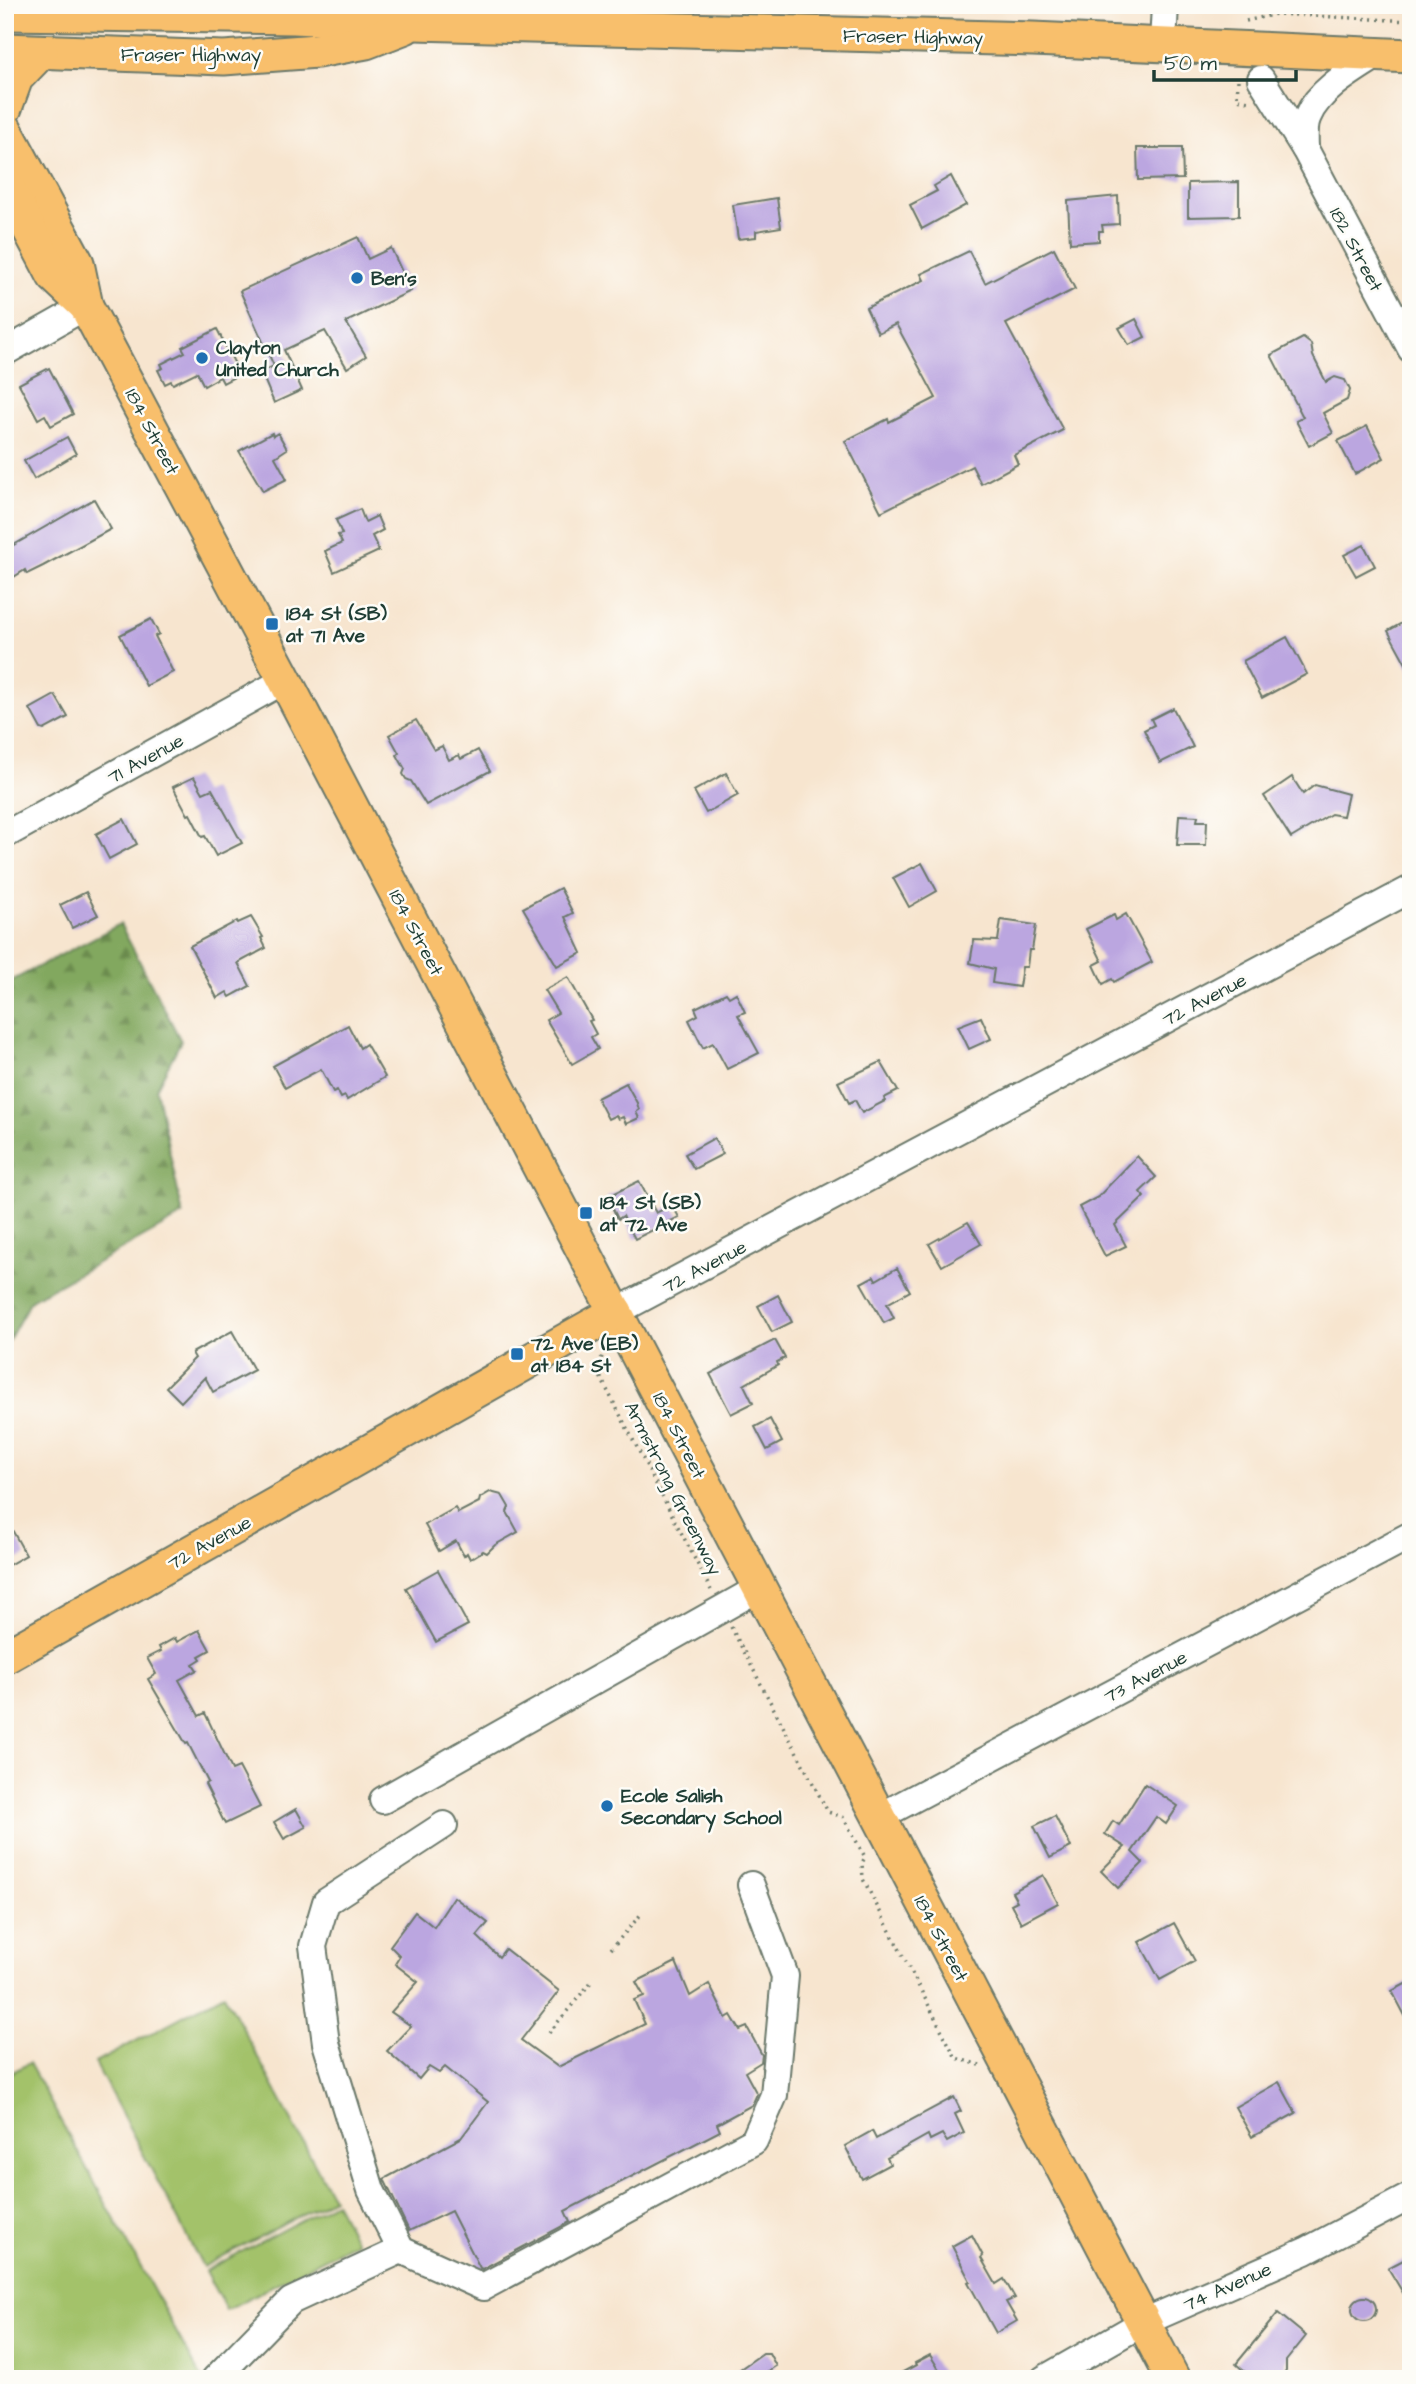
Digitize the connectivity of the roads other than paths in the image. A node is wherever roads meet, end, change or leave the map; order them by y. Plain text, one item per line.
1 (1165, 5) edge
2 (90, 10) edge
3 (353, 12) edge
4 (5, 13) edge
5 (415, 23) junction
6 (1163, 44) junction
7 (5, 50) edge
8 (41, 52) junction
9 (1395, 55) edge
10 (1262, 79) dead end
11 (5, 108) edge
12 (5, 129) edge
13 (1305, 149) junction
14 (5, 183) edge
15 (86, 306) junction
16 (1411, 349) edge
17 (5, 352) edge
18 (285, 680) junction
19 (5, 835) edge
20 (1411, 890) edge
21 (616, 1312) junction
22 (1411, 1535) edge
23 (759, 1588) junction
24 (5, 1657) edge
25 (383, 1800) dead end
26 (879, 1817) junction
27 (444, 1825) dead end
28 (751, 1885) dead end
29 (1411, 2196) edge
30 (401, 2250) junction
31 (1144, 2322) junction
32 (215, 2379) edge
33 (1044, 2379) edge
34 (1173, 2379) edge

1 - 6 street
2 - 3 main road, Fraser Highway
2 - 4 main road, Fraser Highway
3 - 5 main road, Fraser Highway
5 - 6 main road, Fraser Highway
5 - 8 main road, Fraser Highway
6 - 9 main road, Fraser Highway
7 - 8 main road, Fraser Highway
8 - 11 main road
9 - 13 street
10 - 13 street, 182 Street
12 - 15 main road, 184 Street
13 - 16 street, 182 Street
14 - 15 main road, 184 Street
15 - 17 street
15 - 18 main road, 184 Street
18 - 19 street, 71 Avenue
18 - 21 main road, 184 Street
20 - 21 street, 72 Avenue
21 - 23 main road, 184 Street
21 - 24 main road, 72 Avenue
22 - 26 street, 73 Avenue
23 - 25 street
23 - 26 main road, 184 Street
26 - 31 main road, 184 Street
27 - 30 street
28 - 30 street
29 - 31 street, 74 Avenue
30 - 32 street
31 - 33 street, 74 Avenue
31 - 34 main road, 184 Street

